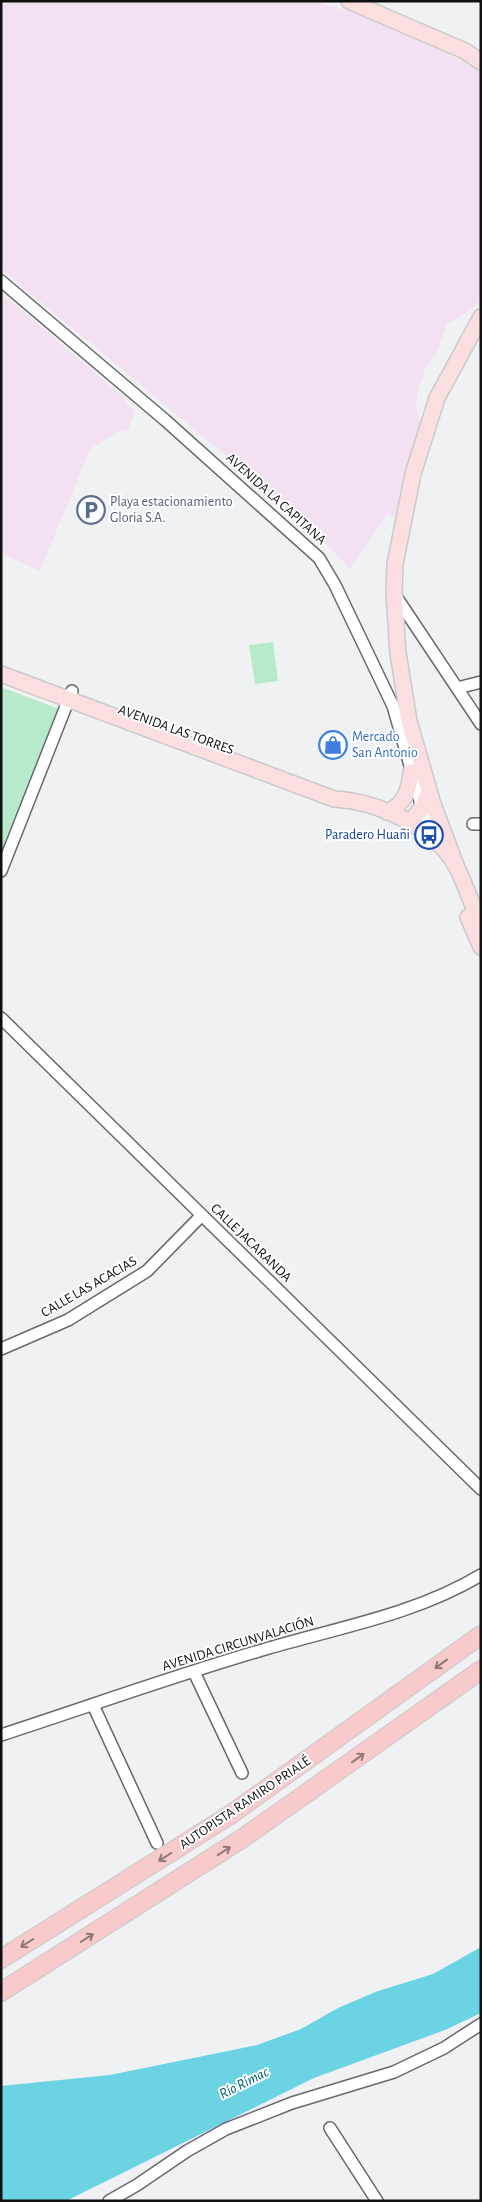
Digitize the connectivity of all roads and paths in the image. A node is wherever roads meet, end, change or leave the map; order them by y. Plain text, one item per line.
1 (349, 1) edge
2 (481, 62) edge
3 (1, 281) edge
4 (481, 317) edge
5 (394, 593) junction
6 (1, 665) edge
7 (1, 674) edge
8 (481, 682) edge
9 (457, 688) junction
10 (70, 695) junction
11 (481, 724) edge
12 (412, 772) junction
13 (429, 791) junction
14 (422, 808) junction
15 (387, 812) junction
16 (410, 823) junction
17 (436, 842) junction
18 (457, 868) junction
19 (1, 871) edge
20 (481, 926) edge
21 (481, 947) edge
22 (1, 1018) edge
23 (202, 1215) junction
24 (1, 1349) edge
25 (481, 1489) edge
26 (481, 1575) edge
27 (481, 1635) edge
28 (481, 1670) edge
29 (194, 1672) junction
30 (93, 1705) junction
31 (1, 1735) edge
32 (242, 1773) dead end
33 (157, 1843) dead end
34 (1, 1959) edge
35 (1, 1992) edge
36 (481, 2024) edge
37 (330, 2128) dead end
38 (109, 2201) edge
39 (377, 2201) edge

1 - 2 main road
3 - 12 street, AVENIDA LA CAPITANA
4 - 5 main road
5 - 9 street
5 - 13 main road
6 - 10 main road, AVENIDA LAS TORRES
7 - 10 main road, AVENIDA LAS TORRES
8 - 9 street
9 - 11 street
10 - 15 main road, AVENIDA LAS TORRES
10 - 19 street
12 - 14 street, AVENIDA LA CAPITANA
12 - 15 main road
13 - 14 main road
13 - 18 main road
14 - 16 main road
14 - 17 street, AVENIDA LA CAPITANA
15 - 16 main road, AVENIDA LAS TORRES
16 - 17 main road, AVENIDA LAS TORRES
17 - 18 main road, AVENIDA LAS TORRES
17 - 21 main road
18 - 20 main road, AVENIDA LAS TORRES
22 - 23 street, CALLE JACARANDA
23 - 24 street, CALLE LAS ACACIAS
23 - 25 street, CALLE JACARANDA
26 - 29 street, AVENIDA CIRCUNVALACIÓN
27 -> 34 highway, AUTOPISTA RAMIRO PRIALÉ
35 -> 28 highway, AUTOPISTA RAMIRO PRIALÉ
29 - 30 street, AVENIDA CIRCUNVALACIÓN
29 - 32 street
30 - 31 street, AVENIDA CIRCUNVALACIÓN
30 - 33 street
36 - 38 street
37 - 39 street

